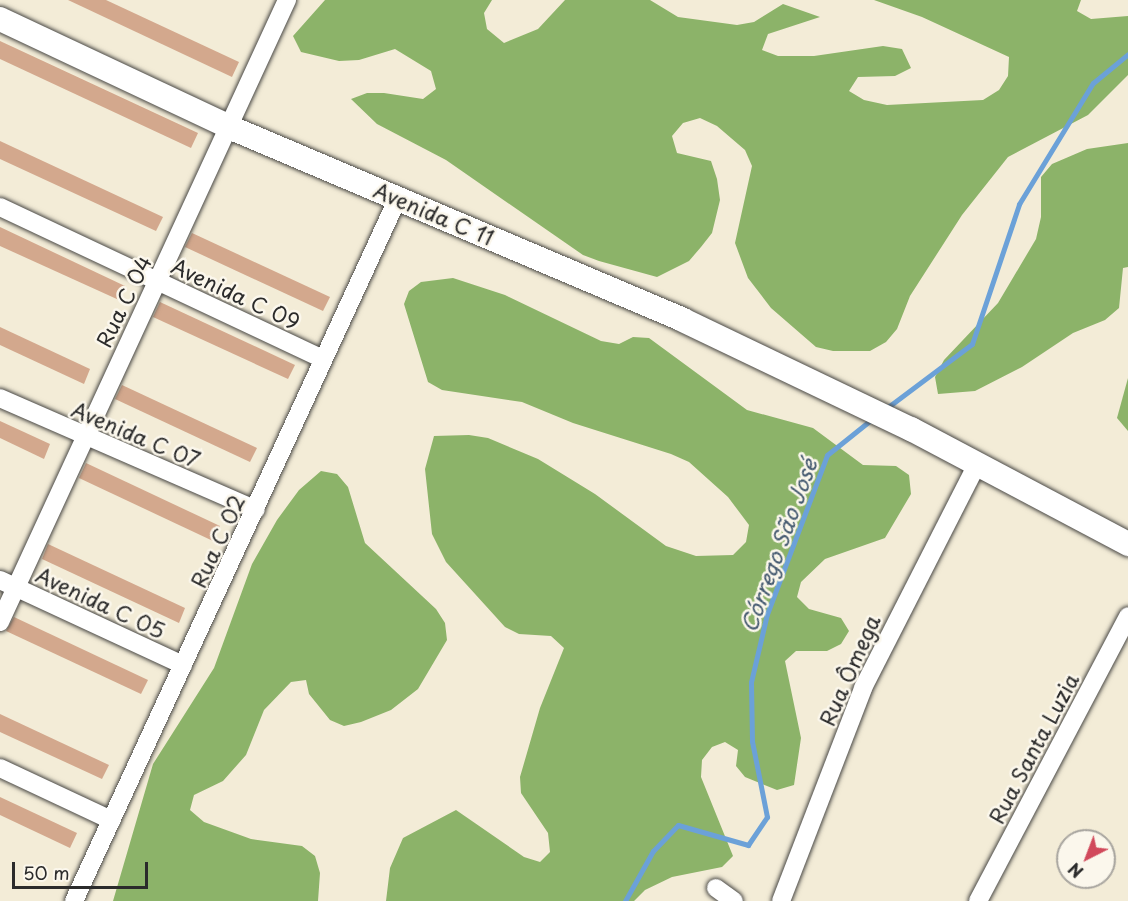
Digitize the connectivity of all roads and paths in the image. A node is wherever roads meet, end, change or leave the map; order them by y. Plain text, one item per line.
1 (287, 0) edge
2 (0, 19) edge
3 (229, 127) junction
4 (398, 198) junction
5 (0, 207) edge
6 (158, 281) junction
7 (323, 359) junction
8 (0, 398) edge
9 (83, 436) junction
10 (976, 466) junction
11 (256, 510) junction
12 (1128, 544) edge
13 (8, 584) edge
14 (1128, 616) edge
15 (0, 622) edge
16 (183, 665) junction
17 (0, 768) edge
18 (111, 820) junction
19 (716, 888) dead end
20 (74, 901) edge
21 (734, 901) edge
22 (781, 901) edge
23 (978, 901) edge

1 - 3 street, Rua C 04
2 - 3 street, Avenida C 11
3 - 4 street, Avenida C 11
3 - 6 street, Rua C 04
4 - 7 street, Rua C 02
4 - 10 street, Avenida C 11
5 - 6 street, Avenida C 09
6 - 7 street, Avenida C 09
6 - 9 street, Rua C 04
7 - 11 street, Rua C 02
8 - 9 street, Avenida C 07
9 - 11 street, Avenida C 07
9 - 13 street, Rua C 04
10 - 12 street, Avenida C 11
10 - 22 street, Rua Ômega
11 - 16 street, Rua C 02
13 - 15 street, Rua C 04
13 - 16 street, Avenida C 05
14 - 23 street, Rua Santa Luzia
16 - 18 street, Rua C 02
17 - 18 street
18 - 20 street, Rua C 02
19 - 21 street

